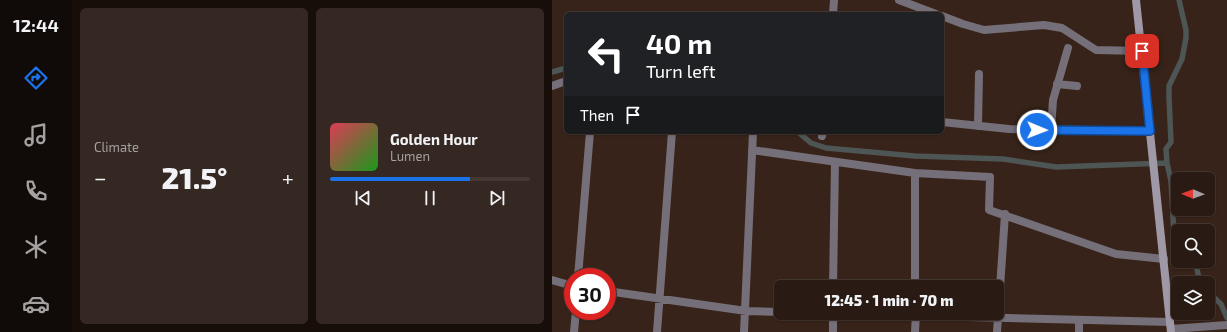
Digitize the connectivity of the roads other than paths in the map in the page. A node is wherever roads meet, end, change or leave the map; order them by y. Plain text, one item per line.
1 (834, 0) edge
2 (899, 0) edge
3 (1136, 0) edge
4 (833, 12) edge
5 (931, 12) edge
6 (944, 17) edge
7 (1068, 48) dead end
8 (1142, 51) junction
9 (979, 74) dead end
10 (564, 82) edge
11 (1057, 84) junction
12 (552, 86) edge
13 (1077, 86) dead end
14 (944, 122) edge
15 (978, 126) junction
16 (1051, 130) junction
17 (1150, 131) junction
18 (590, 134) edge
19 (672, 134) edge
20 (753, 134) edge
21 (752, 150) junction
22 (835, 162) junction
23 (915, 174) junction
24 (1005, 214) junction
25 (1164, 259) junction
26 (579, 268) edge
27 (552, 280) edge
28 (833, 280) edge
29 (916, 280) edge
30 (1000, 280) edge
31 (564, 283) edge
32 (616, 292) edge
33 (660, 299) junction
34 (746, 311) junction
35 (774, 312) edge
36 (1004, 318) edge
37 (575, 320) edge
38 (833, 320) edge
39 (916, 320) edge
40 (997, 320) edge
41 (1079, 320) junction
42 (1227, 326) edge
43 (1171, 328) edge
44 (574, 332) edge
45 (657, 332) edge
46 (744, 332) edge
47 (833, 332) edge
48 (915, 332) edge
49 (997, 332) edge
50 (1079, 332) edge

1 - 4 street
2 - 5 street
3 - 8 street
6 - 8 street
7 - 11 street
8 - 17 street
9 - 15 street
10 - 12 street
11 - 13 street
11 - 16 street
14 - 15 street
15 - 16 street
16 - 17 street
17 - 25 street
18 - 26 street
19 - 33 street
20 - 21 street
21 - 22 street
21 - 34 street
22 - 23 street
22 - 28 street
23 - 24 street
23 - 29 street
24 - 25 street
24 - 30 street
25 - 43 street
27 - 31 street
32 - 33 street
33 - 34 street
33 - 45 street
34 - 35 street
34 - 46 street
36 - 41 street
37 - 44 street
38 - 47 street
39 - 48 street
40 - 49 street
41 - 43 street
41 - 50 street
42 - 43 street

